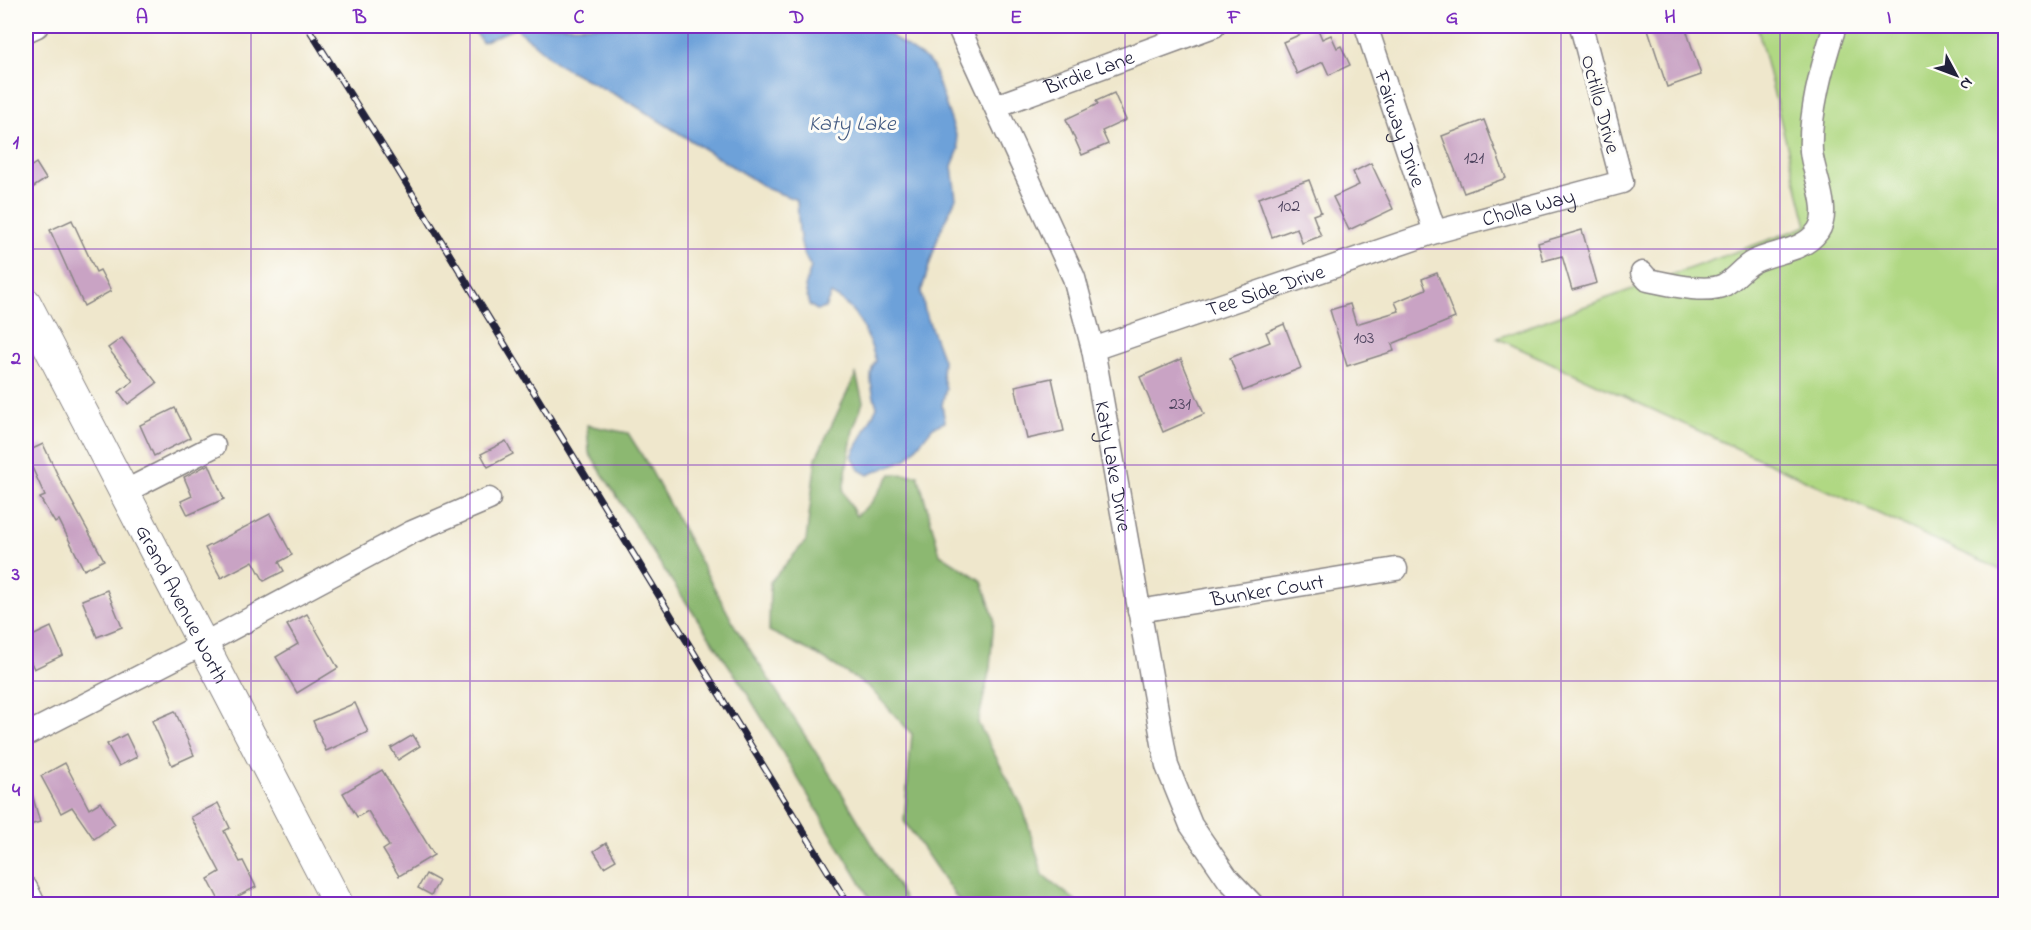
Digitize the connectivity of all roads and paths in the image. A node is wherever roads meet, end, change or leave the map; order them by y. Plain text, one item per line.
1 (37, 26) edge
2 (958, 26) edge
3 (1214, 26) edge
4 (1366, 26) edge
5 (1581, 26) edge
6 (1834, 26) edge
7 (26, 31) edge
8 (996, 106) junction
9 (1622, 182) joint
10 (1435, 232) junction
11 (1642, 273) dead end
12 (26, 303) edge
13 (1093, 349) junction
14 (214, 446) dead end
15 (124, 492) junction
16 (489, 499) dead end
17 (1396, 569) dead end
18 (1139, 611) junction
19 (203, 644) junction
20 (26, 735) edge
21 (26, 888) edge
22 (34, 904) edge
23 (338, 904) edge
24 (1252, 904) edge

1 - 7 street
2 - 8 street, Katy Lake Drive
3 - 8 street, Birdie Lane
4 - 10 street, Fairway Drive
5 - 9 street, Octillo Drive
6 - 11 street
8 - 13 street, Katy Lake Drive
9 - 10 street, Cholla Way
10 - 13 street, Tee Side Drive
12 - 15 main road, Grand Avenue North
13 - 18 street, Katy Lake Drive
14 - 15 street
15 - 19 main road, Grand Avenue North
16 - 19 street
17 - 18 street, Bunker Court
18 - 24 street, Katy Lake Drive
19 - 20 street
19 - 23 main road, Grand Avenue North
21 - 22 street

